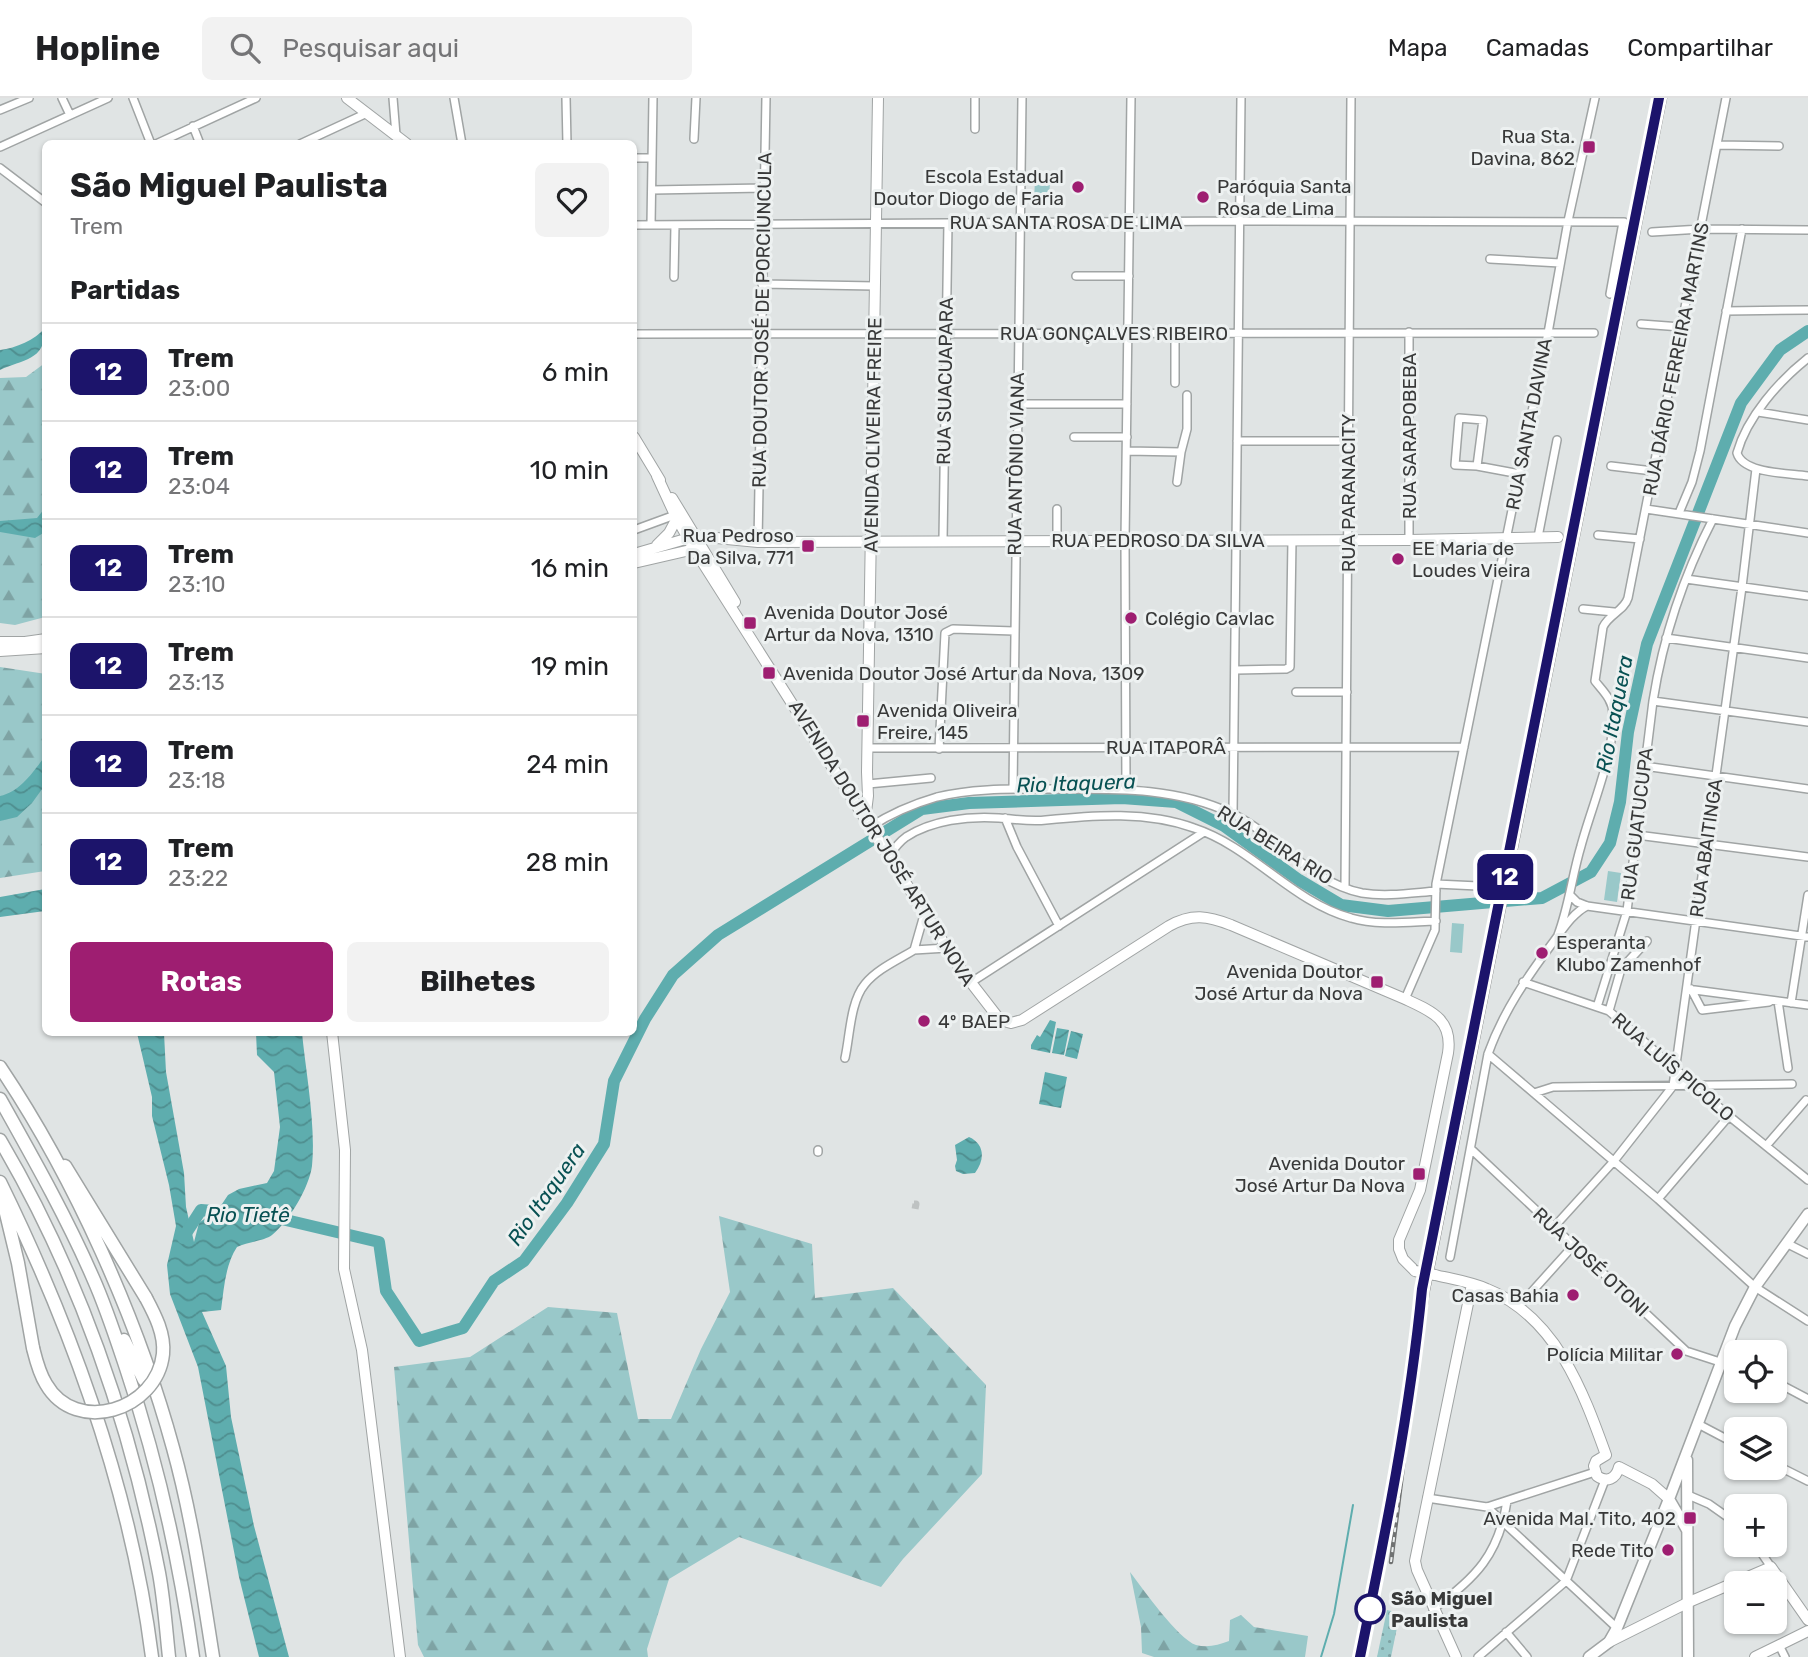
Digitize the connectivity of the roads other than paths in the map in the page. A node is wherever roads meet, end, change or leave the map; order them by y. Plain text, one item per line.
1 (29, 98) edge
2 (62, 98) edge
3 (108, 98) edge
4 (133, 98) edge
5 (256, 98) edge
6 (346, 98) edge
7 (393, 98) edge
8 (454, 98) edge
9 (566, 98) edge
10 (653, 98) edge
11 (696, 98) edge
12 (766, 98) edge
13 (878, 98) edge
14 (975, 98) edge
15 (1022, 98) edge
16 (1131, 98) edge
17 (1241, 98) edge
18 (1351, 98) edge
19 (1595, 98) edge
20 (1726, 98) edge
21 (0, 110) edge
22 (367, 113) junction
23 (69, 116) junction
24 (193, 126) junction
25 (975, 129) dead end
26 (396, 135) junction
27 (694, 139) dead end
28 (152, 140) edge
29 (163, 140) edge
30 (198, 140) edge
31 (309, 140) edge
32 (402, 140) edge
33 (461, 140) edge
34 (567, 140) edge
35 (1718, 145) junction
36 (1779, 146) dead end
37 (0, 147) edge
38 (637, 158) edge
39 (652, 158) junction
40 (0, 168) edge
41 (764, 188) junction
42 (652, 190) junction
43 (42, 194) edge
44 (37, 196) junction
45 (42, 200) edge
46 (1239, 220) junction
47 (1350, 220) junction
48 (1568, 221) junction
49 (1130, 222) junction
50 (764, 223) junction
51 (876, 223) junction
52 (948, 223) junction
53 (1020, 223) junction
54 (637, 225) edge
55 (651, 225) junction
56 (675, 225) junction
57 (1701, 229) junction
58 (1742, 229) junction
59 (1808, 230) edge
60 (1652, 232) dead end
61 (1490, 259) dead end
62 (1560, 263) junction
63 (1076, 276) dead end
64 (1129, 276) junction
65 (674, 277) dead end
66 (762, 284) junction
67 (875, 286) junction
68 (1610, 294) dead end
69 (1808, 310) edge
70 (1726, 311) junction
71 (1641, 324) dead end
72 (1682, 327) junction
73 (1238, 332) junction
74 (1409, 332) junction
75 (1128, 333) junction
76 (1175, 333) junction
77 (1349, 333) junction
78 (1548, 333) junction
79 (1594, 333) dead end
80 (637, 334) edge
81 (945, 334) junction
82 (1018, 334) junction
83 (761, 335) junction
84 (874, 335) junction
85 (1808, 358) edge
86 (1175, 383) dead end
87 (1187, 395) dead end
88 (1018, 404) junction
89 (1127, 404) junction
90 (1758, 412) junction
91 (1808, 420) edge
92 (1073, 437) dead end
93 (1127, 437) junction
94 (1557, 440) dead end
95 (1237, 441) junction
96 (1349, 441) junction
97 (637, 449) edge
98 (1127, 451) junction
99 (1181, 452) junction
100 (1477, 466) junction
101 (1611, 466) dead end
102 (1756, 469) junction
103 (1653, 471) junction
104 (1520, 474) junction
105 (1808, 476) edge
106 (657, 477) junction
107 (1177, 482) dead end
108 (1057, 509) dead end
109 (1646, 509) junction
110 (1682, 513) junction
111 (676, 517) junction
112 (1710, 518) junction
113 (1749, 524) junction
114 (637, 529) edge
115 (1808, 533) edge
116 (1598, 535) dead end
117 (692, 537) junction
118 (1538, 537) junction
119 (1558, 537) dead end
120 (1640, 538) junction
121 (1506, 539) junction
122 (715, 540) junction
123 (943, 540) junction
124 (1125, 540) junction
125 (1236, 540) junction
126 (1292, 540) junction
127 (1348, 540) junction
128 (1409, 540) junction
129 (871, 541) junction
130 (1015, 541) junction
131 (1057, 541) junction
132 (758, 542) junction
133 (698, 548) junction
134 (651, 549) junction
135 (637, 553) edge
136 (673, 554) junction
137 (637, 562) edge
138 (1686, 579) junction
139 (1742, 587) junction
140 (1808, 596) edge
141 (725, 598) junction
142 (1583, 609) dead end
143 (1614, 612) junction
144 (1014, 631) junction
145 (1666, 638) junction
146 (42, 640) edge
147 (0, 642) edge
148 (757, 645) junction
149 (42, 648) edge
150 (1733, 648) junction
151 (0, 651) edge
152 (1808, 658) edge
153 (1236, 670) junction
154 (1296, 692) dead end
155 (1347, 692) junction
156 (1653, 701) junction
157 (1724, 710) junction
158 (1808, 722) edge
159 (1346, 746) junction
160 (1125, 747) junction
161 (1234, 747) junction
162 (1464, 747) junction
163 (867, 748) junction
164 (1013, 748) junction
165 (939, 749) junction
166 (1644, 766) junction
167 (867, 772) junction
168 (1716, 777) junction
169 (931, 778) dead end
170 (868, 784) junction
171 (1013, 789) junction
172 (1126, 789) junction
173 (1808, 789) edge
174 (1233, 814) junction
175 (1005, 818) junction
176 (866, 823) junction
177 (1204, 832) junction
178 (1637, 835) junction
179 (1707, 843) junction
180 (886, 853) junction
181 (1808, 857) edge
182 (1478, 886) dead end
183 (1345, 887) junction
184 (1436, 890) junction
185 (1572, 894) junction
186 (1808, 895) edge
187 (1587, 906) junction
188 (1627, 911) junction
189 (924, 915) junction
190 (1436, 918) junction
191 (1696, 922) junction
192 (1059, 926) junction
193 (1558, 935) junction
194 (1805, 936) edge
195 (1647, 942) dead end
196 (947, 948) junction
197 (914, 950) junction
198 (1610, 965) junction
199 (1621, 969) junction
200 (1523, 982) junction
201 (970, 983) junction
202 (1689, 989) junction
203 (1405, 999) junction
204 (1777, 1001) junction
205 (1791, 1003) junction
206 (1808, 1004) edge
207 (1597, 1007) junction
208 (1609, 1011) junction
209 (332, 1036) edge
210 (1488, 1054) junction
211 (845, 1058) dead end
212 (0, 1067) edge
213 (1788, 1068) dead end
214 (1676, 1071) junction
215 (1792, 1084) dead end
216 (1673, 1086) junction
217 (1694, 1086) junction
218 (1534, 1093) junction
219 (0, 1099) edge
220 (1806, 1100) dead end
221 (1729, 1116) junction
222 (0, 1140) edge
223 (46, 1141) junction
224 (1766, 1146) junction
225 (1471, 1149) junction
226 (1614, 1161) junction
227 (1808, 1180) edge
228 (0, 1182) edge
229 (0, 1191) edge
230 (1658, 1199) junction
231 (1808, 1214) edge
232 (1554, 1227) junction
233 (1786, 1243) junction
234 (1573, 1246) junction
235 (1808, 1254) edge
236 (1450, 1257) dead end
237 (94, 1280) junction
238 (1472, 1284) junction
239 (1755, 1287) junction
240 (1519, 1306) junction
241 (1808, 1321) edge
242 (1722, 1359) junction
243 (1787, 1388) edge
244 (1808, 1399) edge
245 (1698, 1424) junction
246 (1724, 1438) edge
247 (173, 1448) junction
248 (1687, 1454) junction
249 (1606, 1455) junction
250 (1619, 1467) junction
251 (1787, 1470) edge
252 (1595, 1472) junction
253 (1605, 1480) junction
254 (1808, 1481) edge
255 (1688, 1495) junction
256 (1427, 1497) junction
257 (1670, 1499) junction
258 (1507, 1500) junction
259 (1487, 1507) junction
260 (1724, 1515) edge
261 (1504, 1523) junction
262 (1688, 1532) junction
263 (1764, 1557) edge
264 (1771, 1567) junction
265 (1566, 1581) junction
266 (1689, 1602) junction
267 (1433, 1609) junction
268 (1808, 1620) edge
269 (1617, 1628) junction
270 (1808, 1631) edge
271 (1506, 1632) junction
272 (1609, 1642) junction
273 (1779, 1646) junction
274 (152, 1657) edge
275 (169, 1657) edge
276 (193, 1657) edge
277 (213, 1657) edge
278 (400, 1657) edge
279 (1456, 1657) edge
280 (1478, 1657) edge
281 (1527, 1657) edge
282 (1588, 1657) edge
283 (1688, 1657) edge
284 (1755, 1657) edge
285 (1785, 1657) edge

1 - 21 street
2 - 23 street
3 - 23 street
4 - 28 street
5 - 24 street
6 - 22 main road
7 - 26 street
8 - 33 street
9 - 34 street
10 - 39 street
11 - 27 street
12 - 41 street, RUA DOUTOR JOSÉ DE PORCIUNCULA
13 - 51 main road, AVENIDA OLIVEIRA FREIRE
14 - 25 street
15 - 53 street, RUA ANTÔNIO VIANA
16 - 49 street
17 - 46 street
18 - 47 street, RUA PARANACITY
19 - 48 street, RUA SANTA DAVINA
20 - 35 street, RUA DÁRIO FERREIRA MARTINS
22 - 26 main road
22 - 31 street
23 - 37 street
24 - 29 street
24 - 30 street
26 - 32 main road
35 - 36 street
35 - 57 street, RUA DÁRIO FERREIRA MARTINS
38 - 39 street
39 - 42 street
40 - 44 street
41 - 42 street
41 - 50 street, RUA DOUTOR JOSÉ DE PORCIUNCULA
42 - 55 street
43 - 44 street
44 - 45 street
46 - 47 street, RUA SANTA ROSA DE LIMA
46 - 49 street, RUA SANTA ROSA DE LIMA
46 - 73 street
47 - 48 street, RUA SANTA ROSA DE LIMA
47 - 77 street, RUA PARANACITY
48 - 62 street, RUA SANTA DAVINA
48 - 68 street, RUA SANTA ROSA DE LIMA
49 - 53 street, RUA SANTA ROSA DE LIMA
49 - 64 street
50 - 51 street, RUA SANTA ROSA DE LIMA
50 - 56 street, RUA SANTA ROSA DE LIMA
50 - 66 street, RUA DOUTOR JOSÉ DE PORCIUNCULA
51 - 52 street, RUA SANTA ROSA DE LIMA
51 - 67 main road, AVENIDA OLIVEIRA FREIRE
52 - 53 street, RUA SANTA ROSA DE LIMA
52 - 81 street, RUA SUACUAPARA
53 - 82 street, RUA ANTÔNIO VIANA
54 - 55 street, RUA SANTA ROSA DE LIMA
55 - 56 street, RUA SANTA ROSA DE LIMA
56 - 65 street
57 - 58 street
57 - 60 street
57 - 72 street, RUA DÁRIO FERREIRA MARTINS
58 - 59 street
58 - 70 street
61 - 62 street
62 - 78 street, RUA SANTA DAVINA
63 - 64 street
64 - 75 street
66 - 67 street
66 - 83 street, RUA DOUTOR JOSÉ DE PORCIUNCULA
67 - 84 main road, AVENIDA OLIVEIRA FREIRE
69 - 70 street
70 - 110 street
71 - 72 street
72 - 103 street, RUA DÁRIO FERREIRA MARTINS
73 - 76 street, RUA GONÇALVES RIBEIRO
73 - 77 street, RUA GONÇALVES RIBEIRO
73 - 95 street
74 - 77 street, RUA GONÇALVES RIBEIRO
74 - 78 street, RUA GONÇALVES RIBEIRO
74 - 128 street, RUA SARAPOBEBA
75 - 76 street, RUA GONÇALVES RIBEIRO
75 - 82 street, RUA GONÇALVES RIBEIRO
75 - 89 street
76 - 86 street
77 - 96 street, RUA PARANACITY
78 - 79 street, RUA GONÇALVES RIBEIRO
78 - 104 street, RUA SANTA DAVINA
80 - 83 street, RUA GONÇALVES RIBEIRO
81 - 82 street, RUA GONÇALVES RIBEIRO
81 - 84 street, RUA GONÇALVES RIBEIRO
81 - 123 street, RUA SUACUAPARA
82 - 88 street, RUA ANTÔNIO VIANA
83 - 84 street, RUA GONÇALVES RIBEIRO
83 - 132 street, RUA DOUTOR JOSÉ DE PORCIUNCULA
84 - 129 main road, AVENIDA OLIVEIRA FREIRE
85 - 90 street
87 - 99 street
88 - 89 street
88 - 130 street, RUA ANTÔNIO VIANA
89 - 93 street
90 - 91 street
90 - 102 street
92 - 93 street
93 - 98 street
94 - 118 street
95 - 96 street
95 - 125 street
96 - 127 street, RUA PARANACITY
97 - 106 main road, AVENIDA DOUTOR JOSÉ ARTUR NOVA
98 - 99 street
98 - 124 street
99 - 107 street
100 - 100 street
100 - 104 street
101 - 103 street
102 - 105 street
102 - 113 street, RUA ABAITINGA
103 - 109 street, RUA DÁRIO FERREIRA MARTINS
104 - 121 street, RUA SANTA DAVINA
106 - 111 main road, AVENIDA DOUTOR JOSÉ ARTUR NOVA
106 - 117 main road, AVENIDA DOUTOR JOSÉ ARTUR NOVA
108 - 131 street
109 - 110 street
109 - 120 street, RUA DÁRIO FERREIRA MARTINS
110 - 112 street
111 - 114 street
111 - 117 main road, AVENIDA DOUTOR JOSÉ ARTUR NOVA
111 - 134 main road
112 - 113 street
112 - 138 street
113 - 115 street
113 - 139 street, RUA ABAITINGA
116 - 120 street
117 - 122 main road, RUA PEDROSO DA SILVA
117 - 133 main road, AVENIDA DOUTOR JOSÉ ARTUR NOVA
117 - 134 main road
118 - 119 main road, RUA PEDROSO DA SILVA
118 - 121 main road, RUA PEDROSO DA SILVA
120 - 143 street, RUA DÁRIO FERREIRA MARTINS
121 - 128 main road, RUA PEDROSO DA SILVA
121 - 162 street, RUA SANTA DAVINA
122 - 132 main road, RUA PEDROSO DA SILVA
122 - 133 main road
123 - 129 main road, RUA PEDROSO DA SILVA
123 - 130 main road, RUA PEDROSO DA SILVA
124 - 125 main road, RUA PEDROSO DA SILVA
124 - 131 main road, RUA PEDROSO DA SILVA
124 - 160 street
125 - 126 main road, RUA PEDROSO DA SILVA
125 - 153 street
126 - 127 main road, RUA PEDROSO DA SILVA
126 - 153 street
127 - 128 main road, RUA PEDROSO DA SILVA
127 - 155 street, RUA PARANACITY
129 - 132 main road, RUA PEDROSO DA SILVA
129 - 163 main road, AVENIDA OLIVEIRA FREIRE
130 - 131 main road, RUA PEDROSO DA SILVA
130 - 144 street, RUA ANTÔNIO VIANA
133 - 136 main road
133 - 141 main road, AVENIDA DOUTOR JOSÉ ARTUR NOVA
133 - 148 main road, AVENIDA DOUTOR JOSÉ ARTUR NOVA
134 - 135 main road
136 - 137 main road
136 - 141 main road
138 - 139 street
138 - 145 street
139 - 140 street
139 - 150 street, RUA ABAITINGA
141 - 148 main road, AVENIDA DOUTOR JOSÉ ARTUR NOVA
142 - 143 street
143 - 185 street, RUA DÁRIO FERREIRA MARTINS
144 - 164 street, RUA ANTÔNIO VIANA
144 - 165 street
145 - 150 street
145 - 156 street, RUA GUATUCUPA
146 - 147 main road
148 - 176 main road, AVENIDA DOUTOR JOSÉ ARTUR NOVA
149 - 151 main road
150 - 152 street
150 - 157 street, RUA ABAITINGA
153 - 161 street
154 - 155 street
155 - 159 street, RUA PARANACITY
156 - 157 street
156 - 166 street, RUA GUATUCUPA
157 - 158 street
157 - 168 street, RUA ABAITINGA
159 - 161 street, RUA ITAPORÂ
159 - 162 street, RUA ITAPORÂ
159 - 183 street, RUA PARANACITY
160 - 161 street, RUA ITAPORÂ
160 - 164 street, RUA ITAPORÂ
160 - 172 street
161 - 174 street
162 - 184 street, RUA SANTA DAVINA
163 - 165 street, RUA ITAPORÂ
163 - 167 main road, AVENIDA OLIVEIRA FREIRE
164 - 165 street, RUA ITAPORÂ
164 - 171 street, RUA ANTÔNIO VIANA
166 - 168 street
166 - 178 street, RUA GUATUCUPA
167 - 170 main road, AVENIDA OLIVEIRA FREIRE
167 - 176 main road, AVENIDA OLIVEIRA FREIRE
168 - 173 street
168 - 179 street, RUA ABAITINGA
169 - 170 street
170 - 176 main road, AVENIDA OLIVEIRA FREIRE
171 - 172 street, RUA BEIRA RIO
171 - 176 street, RUA BEIRA RIO
172 - 174 street, RUA BEIRA RIO
174 - 183 street, RUA BEIRA RIO
175 - 177 street
175 - 180 street
175 - 192 street
176 - 180 main road, AVENIDA DOUTOR JOSÉ ARTUR NOVA
177 - 190 street
177 - 192 street
178 - 179 street
178 - 188 street, RUA GUATUCUPA
179 - 181 street
179 - 191 street, RUA ABAITINGA
180 - 189 main road, AVENIDA DOUTOR JOSÉ ARTUR NOVA
182 - 184 street, RUA BEIRA RIO
183 - 184 street, RUA BEIRA RIO
184 - 190 street, RUA SANTA DAVINA
185 - 187 street
185 - 193 street
186 - 194 street
187 - 188 street
187 - 193 street
188 - 191 street
188 - 198 street, RUA GUATUCUPA
189 - 196 main road, AVENIDA DOUTOR JOSÉ ARTUR NOVA
189 - 197 street
190 - 203 street, RUA SANTA DAVINA
191 - 194 street
191 - 202 street, RUA ABAITINGA
192 - 201 street
193 - 200 street
194 - 205 street
195 - 199 street
196 - 197 street
196 - 201 main road, AVENIDA DOUTOR JOSÉ ARTUR NOVA
197 - 211 street
198 - 199 street
198 - 207 street, RUA GUATUCUPA
199 - 208 street
200 - 207 street, RUA LUÍS PICOLO
200 - 210 street
201 - 203 main road, AVENIDA DOUTOR JOSÉ ARTUR NOVA
202 - 204 street
202 - 204 street
202 - 214 street, RUA ABAITINGA
203 - 238 main road, AVENIDA DOUTOR JOSÉ ARTUR NOVA, bridge
204 - 205 street
204 - 213 street
205 - 206 street
207 - 208 street, RUA LUÍS PICOLO
208 - 214 street, RUA LUÍS PICOLO
209 - 278 main road
210 - 218 street
210 - 225 street
212 - 223 highway
214 - 216 street, RUA ABAITINGA
214 - 217 street, RUA LUÍS PICOLO
215 - 217 street
216 - 217 street
216 - 218 street
216 - 226 street, RUA ABAITINGA
217 - 221 street, RUA LUÍS PICOLO
218 - 226 street
219 - 237 highway
220 - 224 street
221 - 224 street, RUA LUÍS PICOLO
221 - 230 street
222 - 275 highway
223 - 229 highway, bridge
223 - 247 highway
224 - 227 street, RUA LUÍS PICOLO
225 - 232 street, RUA JOSÉ OTONI
225 - 236 street
226 - 230 street
226 - 232 street, RUA ABAITINGA
228 - 274 highway
230 - 239 street
231 - 233 main road
232 - 234 street, RUA JOSÉ OTONI
233 - 235 street
233 - 239 main road
234 - 240 street
234 - 242 street, RUA JOSÉ OTONI
237 - 247 highway
237 - 276 highway
238 - 240 main road, AVENIDA DOUTOR JOSÉ ARTUR NOVA
238 - 256 main road
239 - 241 street
239 - 242 main road
240 - 249 main road, AVENIDA DOUTOR JOSÉ ARTUR NOVA
242 - 245 main road
243 - 244 street
245 - 246 street
245 - 248 main road
247 - 277 highway
248 - 255 main road
248 - 257 main road
249 - 250 main road
249 - 252 main road
250 - 253 main road
250 - 257 main road
251 - 254 street
252 - 253 main road
252 - 258 street
253 - 265 street
255 - 260 street
255 - 262 main road
256 - 259 street
256 - 267 main road
257 - 262 main road
257 - 269 main road
258 - 259 street
258 - 261 street
259 - 261 street
261 - 265 street
261 - 267 street
262 - 266 main road
263 - 264 street
264 - 266 main road
264 - 268 main road
265 - 269 street
265 - 271 street
266 - 272 main road
266 - 283 main road
267 - 279 main road
269 - 272 main road
270 - 273 main road
271 - 280 street
271 - 281 street
272 - 282 main road
273 - 284 main road
273 - 285 street

